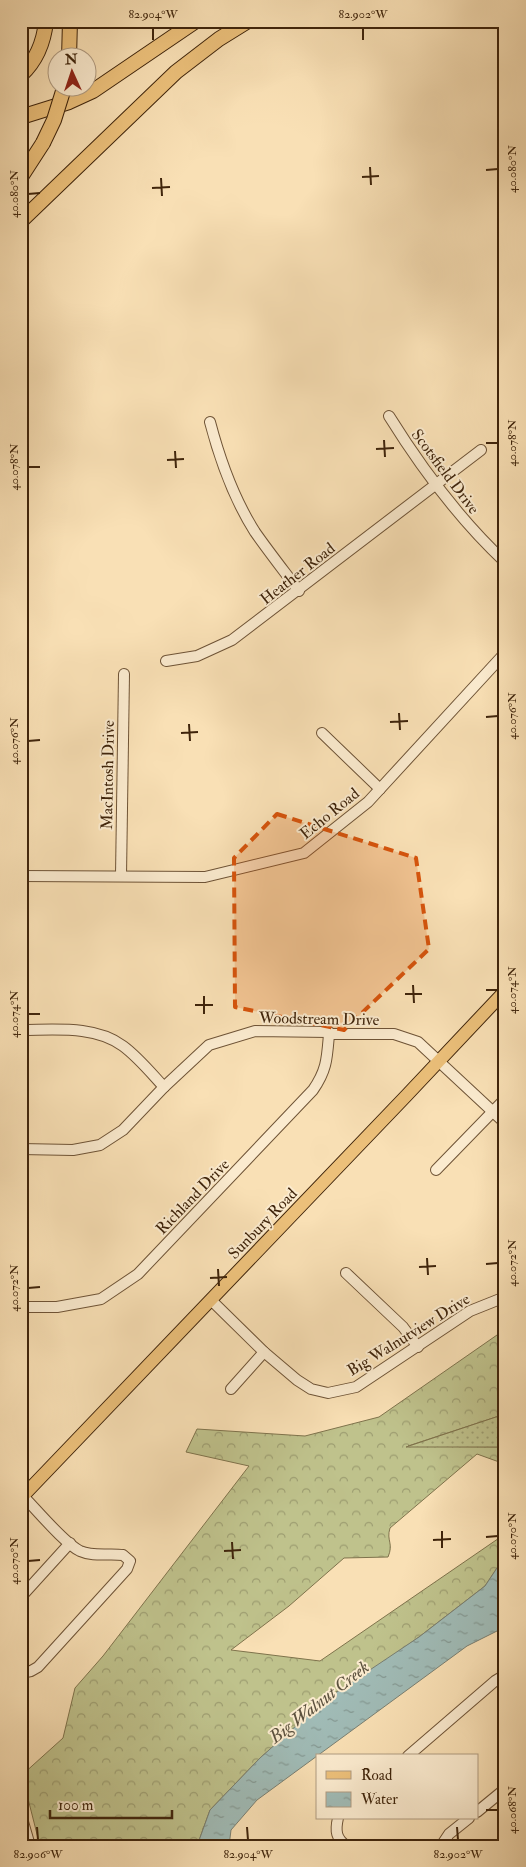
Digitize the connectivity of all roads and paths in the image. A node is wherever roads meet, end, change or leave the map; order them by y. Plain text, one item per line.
1 (46, 21) edge
2 (70, 21) edge
3 (196, 21) edge
4 (248, 21) edge
5 (69, 48) edge
6 (21, 75) edge
7 (61, 98) edge
8 (21, 117) edge
9 (21, 177) edge
10 (21, 221) edge
11 (389, 416) dead end
12 (210, 422) dead end
13 (481, 450) dead end
14 (435, 485) junction
15 (505, 562) edge
16 (298, 591) junction
17 (505, 653) edge
18 (166, 661) dead end
19 (124, 674) dead end
20 (322, 734) dead end
21 (380, 789) junction
22 (21, 876) edge
23 (121, 876) junction
24 (505, 990) edge
25 (21, 1030) edge
26 (329, 1034) junction
27 (438, 1060) junction
28 (164, 1087) junction
29 (505, 1099) edge
30 (492, 1112) junction
31 (505, 1123) edge
32 (21, 1149) edge
33 (436, 1170) dead end
34 (346, 1273) dead end
35 (505, 1297) edge
36 (211, 1300) junction
37 (21, 1307) edge
38 (418, 1347) junction
39 (264, 1352) junction
40 (231, 1390) dead end
41 (22, 1497) edge
42 (70, 1543) junction
43 (21, 1597) edge
44 (21, 1673) edge
45 (505, 1675) edge
46 (410, 1754) edge
47 (505, 1789) edge
48 (478, 1811) edge
49 (21, 1815) edge
50 (338, 1820) edge
51 (466, 1820) edge
52 (344, 1844) edge
53 (30, 1846) edge
54 (440, 1846) edge

1 - 6 highway
2 - 5 highway
3 - 8 highway
4 - 10 highway
7 - 9 highway, bridge
11 - 14 street, Scotsfield Drive
12 - 16 street
13 - 14 street, Heather Road
14 - 15 street, Scotsfield Drive
14 - 16 street, Heather Road
16 - 18 street, Heather Road
17 - 21 street, Echo Road
19 - 23 street, MacIntosh Drive
20 - 21 street
21 - 23 street, Echo Road
22 - 23 street, Echo Road
24 - 27 main road, Sunbury Road
25 - 28 street
26 - 27 street, Woodstream Drive
26 - 28 street, Woodstream Drive
26 - 37 street, Richland Drive
27 - 30 street, Woodstream Drive
27 - 36 main road, Sunbury Road
28 - 32 street, Woodstream Drive
29 - 30 street
30 - 31 street, Woodstream Drive
30 - 33 street
34 - 38 street
35 - 38 street, Big Walnutview Drive
36 - 39 street, Big Walnutview Drive
36 - 41 main road, Sunbury Road
38 - 39 street, Big Walnutview Drive
39 - 40 street
41 - 42 street
42 - 43 street
42 - 44 street
45 - 46 street
47 - 48 street
49 - 53 street
50 - 52 street
51 - 54 street

